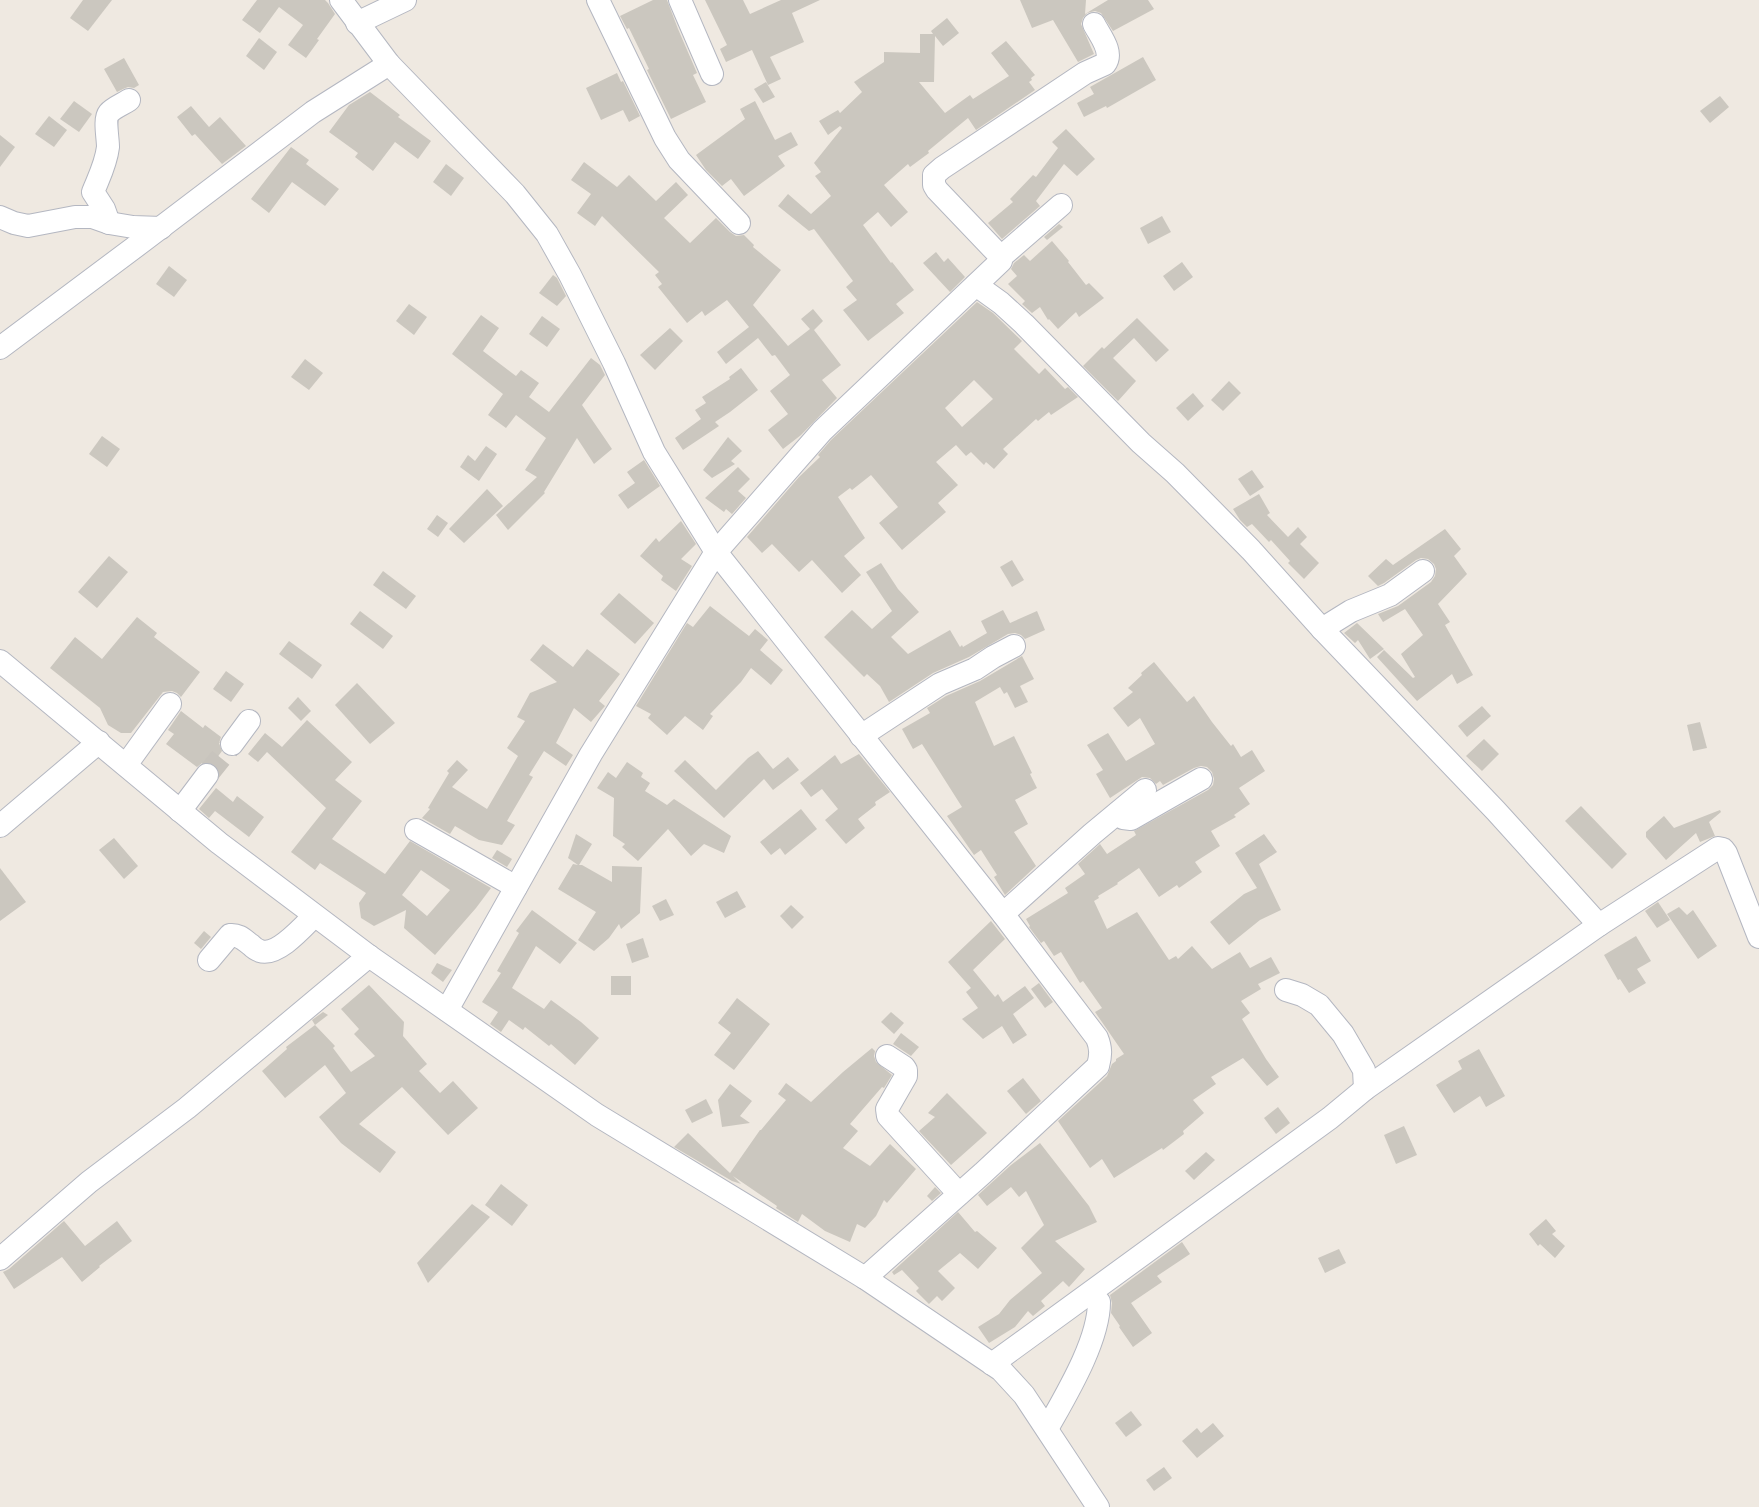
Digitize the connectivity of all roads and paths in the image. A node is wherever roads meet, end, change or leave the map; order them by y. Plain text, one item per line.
1 (341, 0) edge
2 (405, 0) edge
3 (598, 0) edge
4 (680, 0) edge
5 (357, 23) junction
6 (1094, 24) dead end
7 (389, 64) junction
8 (712, 74) dead end
9 (129, 100) dead end
10 (1060, 204) dead end
11 (0, 217) edge
12 (109, 223) junction
13 (739, 223) dead end
14 (161, 228) junction
15 (1001, 257) junction
16 (976, 285) junction
17 (0, 348) edge
18 (716, 552) junction
19 (1422, 571) dead end
20 (1322, 629) junction
21 (1014, 646) dead end
22 (0, 661) edge
23 (170, 704) dead end
24 (249, 721) dead end
25 (861, 736) junction
26 (98, 742) junction
27 (232, 744) tunnel mouth
28 (126, 765) junction
29 (207, 775) tunnel mouth
30 (1201, 779) dead end
31 (1145, 790) dead end
32 (180, 811) junction
33 (1119, 812) junction
34 (0, 826) edge
35 (416, 830) dead end
36 (516, 887) junction
37 (1002, 914) junction
38 (314, 916) junction
39 (1599, 925) junction
40 (1759, 937) edge
41 (369, 956) junction
42 (209, 960) dead end
43 (1286, 990) dead end
44 (447, 1010) junction
45 (887, 1056) dead end
46 (1365, 1090) junction
47 (959, 1194) junction
48 (0, 1259) edge
49 (865, 1278) junction
50 (1099, 1302) dead end
51 (992, 1364) junction
52 (1047, 1429) junction
53 (1098, 1507) edge

1 - 5 street
2 - 5 street
3 - 13 street
4 - 8 street
5 - 7 street
6 - 15 street
7 - 14 street
7 - 18 street
9 - 12 street
10 - 15 street
11 - 12 street
12 - 14 street
14 - 17 street
15 - 16 street
16 - 18 street
16 - 20 street
18 - 25 street
18 - 36 street
19 - 20 street
20 - 39 street
21 - 25 street
22 - 26 street
23 - 28 street
24 - 27 street
25 - 37 street
26 - 28 street
26 - 34 street
28 - 32 street
29 - 32 street
30 - 33 street
31 - 33 street
32 - 38 street
33 - 37 street
35 - 36 street
36 - 44 street
37 - 47 street
38 - 41 street
38 - 42 street
39 - 40 street
39 - 46 street
41 - 44 street
41 - 48 street
43 - 46 street
44 - 49 street
45 - 47 street
46 - 51 street
47 - 49 street
49 - 51 street
50 - 52 street
51 - 52 street
52 - 53 street

